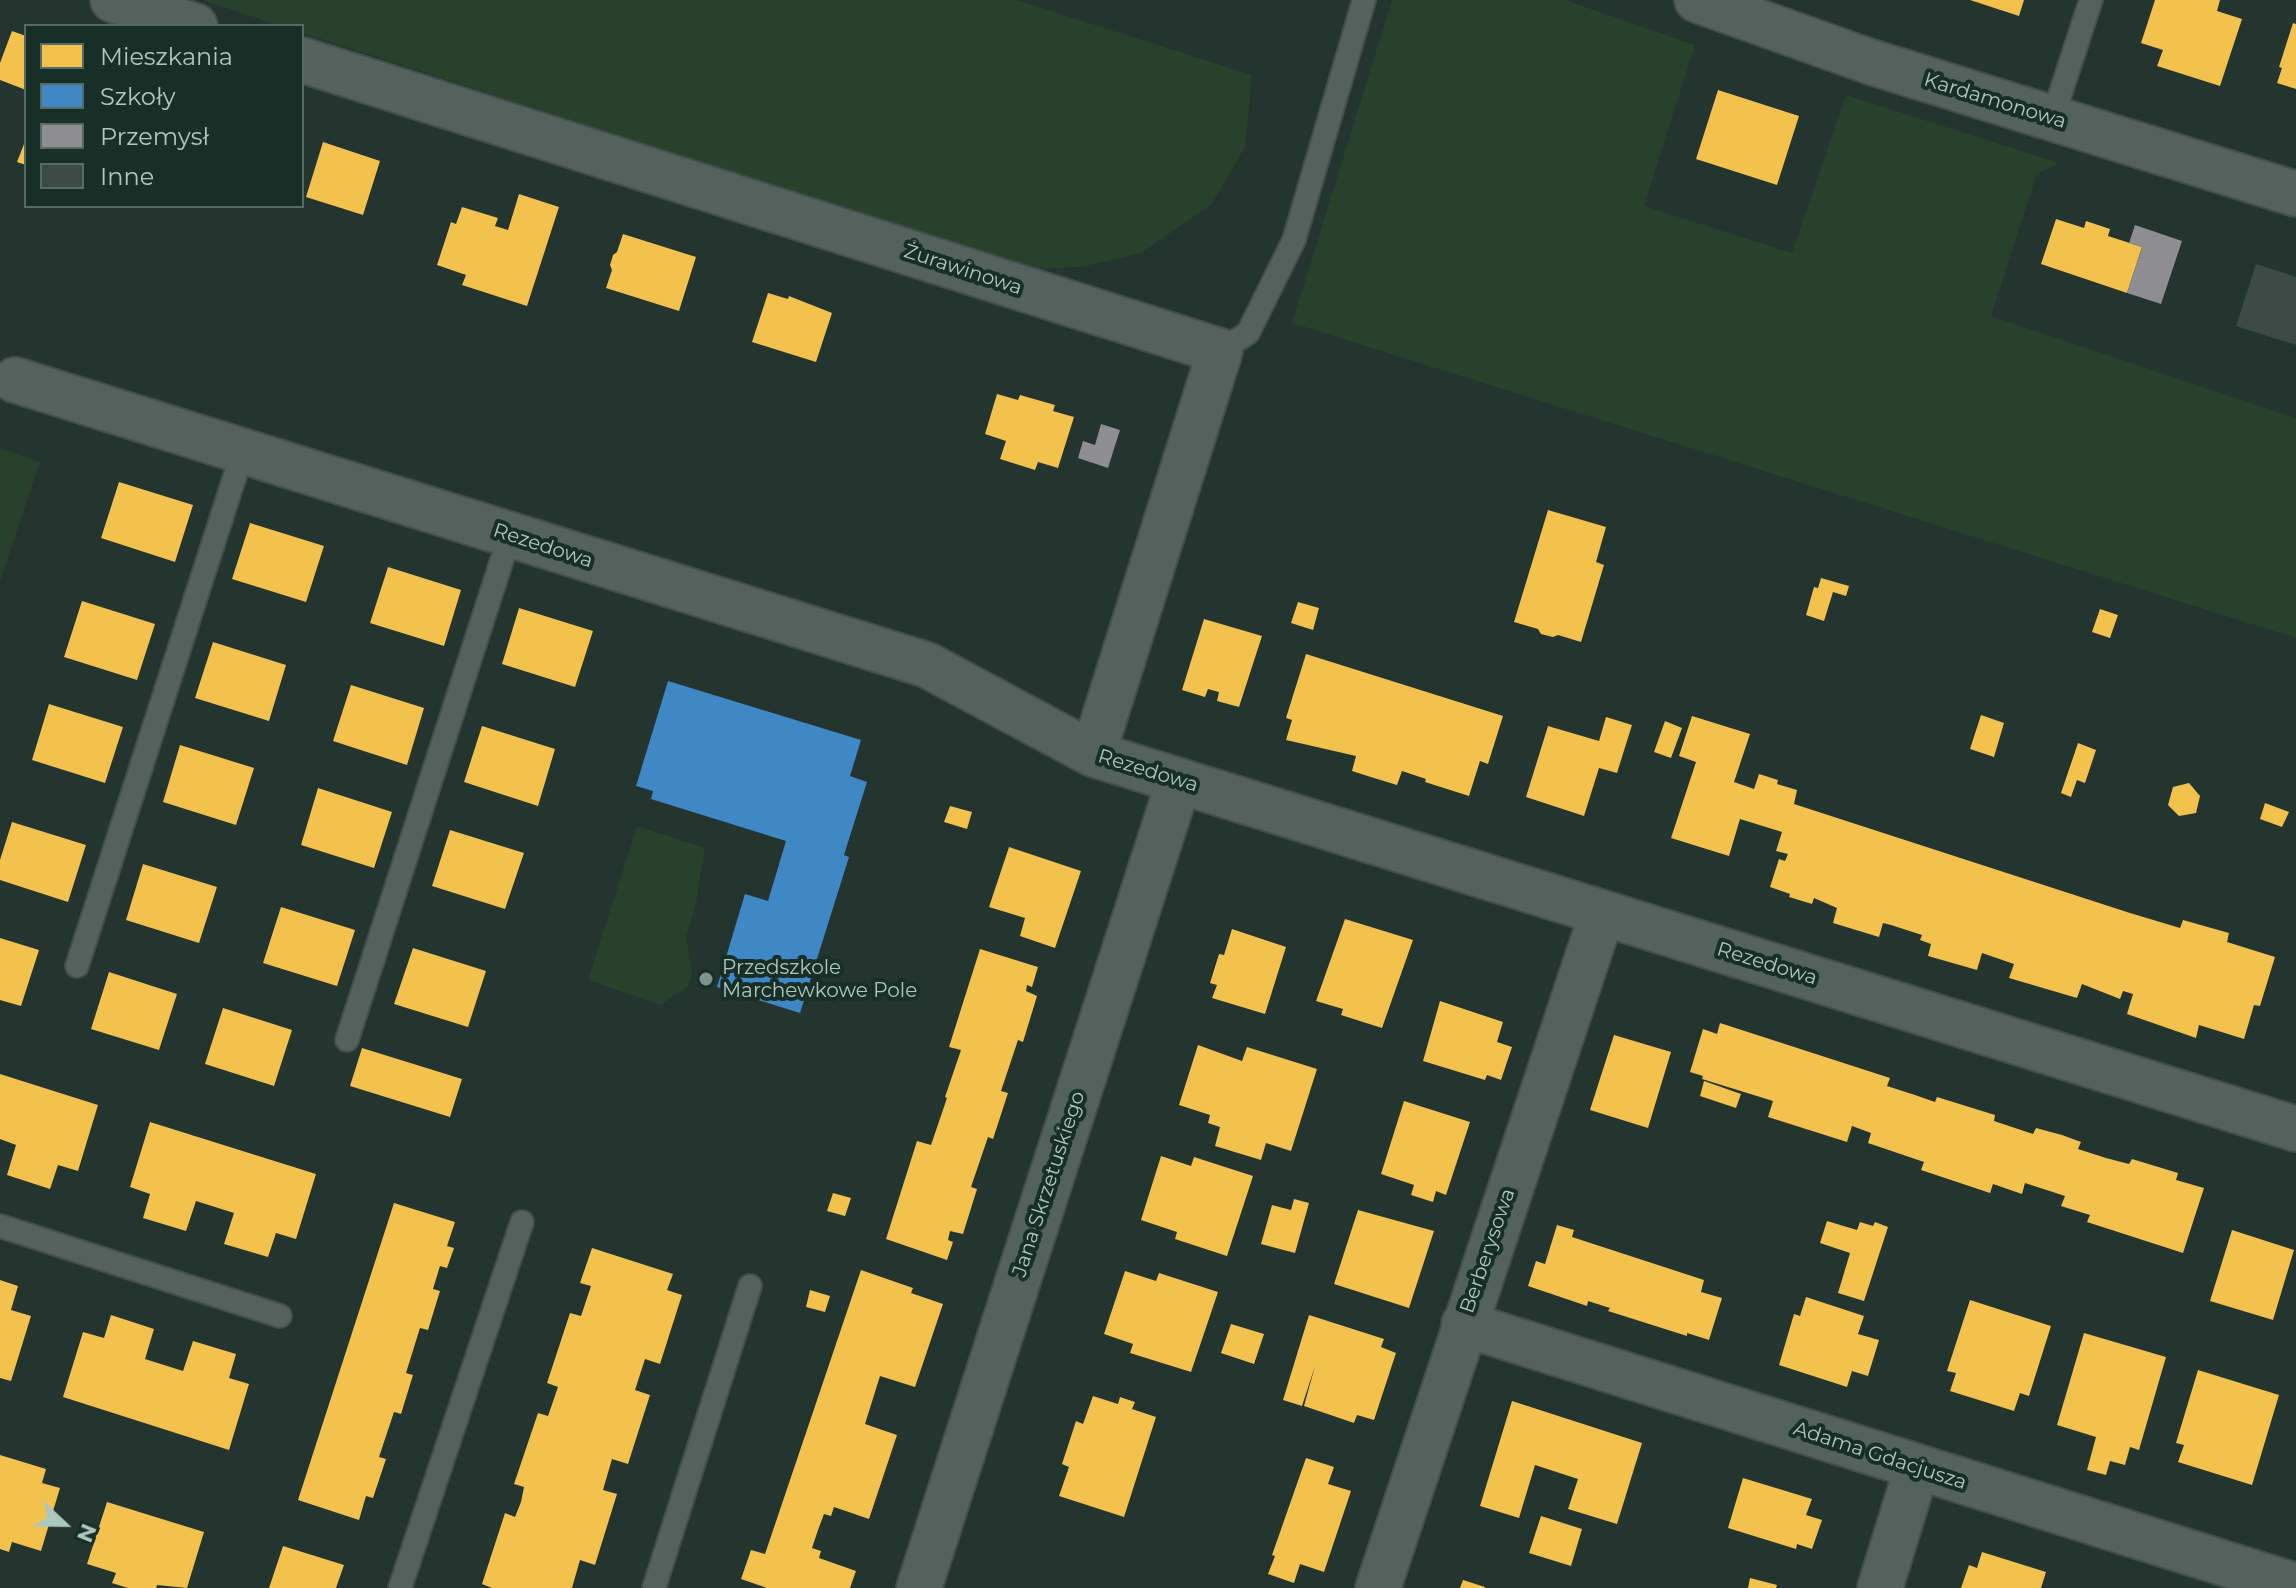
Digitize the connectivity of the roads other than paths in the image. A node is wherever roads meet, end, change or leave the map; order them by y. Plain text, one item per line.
1 (113, 0) edge
2 (1364, 0) edge
3 (1697, 0) edge
4 (2091, 0) edge
5 (189, 24) edge
6 (304, 61) edge
7 (2052, 119) junction
8 (2296, 194) edge
9 (1234, 342) junction
10 (15, 380) dead end
11 (243, 451) junction
12 (510, 535) junction
13 (1093, 754) junction
14 (1179, 781) junction
15 (1602, 914) junction
16 (77, 966) dead end
17 (347, 1040) dead end
18 (2296, 1129) edge
19 (522, 1222) dead end
20 (0, 1226) edge
21 (750, 1286) dead end
22 (280, 1316) dead end
23 (1464, 1324) junction
24 (1917, 1468) junction
25 (2296, 1586) edge
26 (400, 1588) edge
27 (654, 1588) edge
28 (919, 1588) edge
29 (1378, 1588) edge
30 (1880, 1588) edge

1 - 5 street
2 - 9 lane
3 - 7 street, Kardamonowa
4 - 7 lane
6 - 9 street, Żurawinowa
7 - 8 street, Kardamonowa
9 - 13 street
10 - 11 street, Rezedowa
11 - 12 street, Rezedowa
11 - 16 lane
12 - 13 street, Rezedowa
12 - 17 lane
13 - 14 street, Rezedowa
14 - 15 street, Rezedowa
14 - 28 street, Jana Skrzetuskiego
15 - 18 street, Rezedowa
15 - 23 street, Berberysowa
19 - 26 lane
20 - 22 lane
21 - 27 lane
23 - 24 street, Adama Gdacjusza
23 - 29 street, Berberysowa
24 - 25 street, Adama Gdacjusza
24 - 30 street

